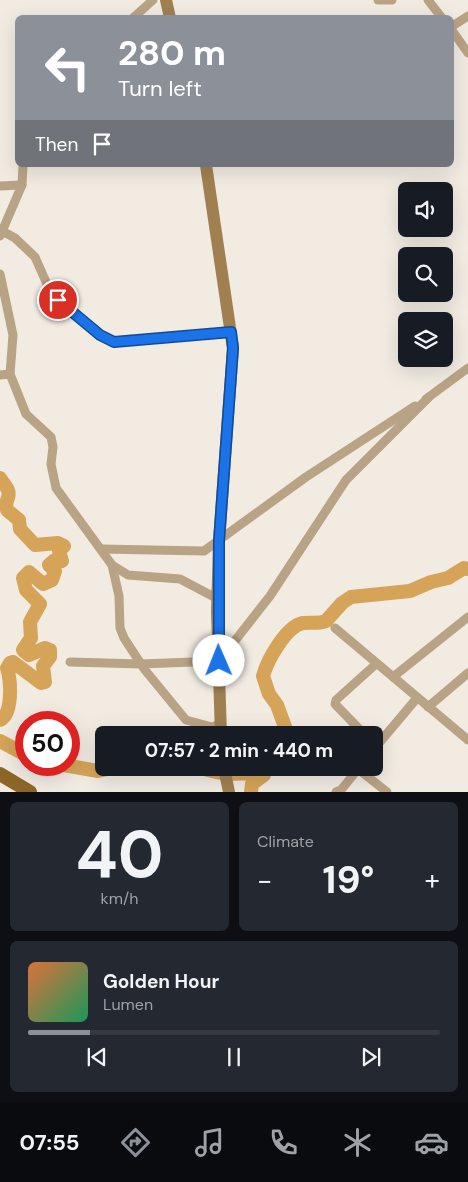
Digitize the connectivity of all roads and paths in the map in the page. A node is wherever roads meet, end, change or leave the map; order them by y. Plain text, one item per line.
1 (153, 0) edge
2 (166, 0) edge
3 (378, 0) edge
4 (392, 0) edge
5 (428, 0) edge
6 (136, 15) edge
7 (169, 15) edge
8 (440, 15) edge
9 (468, 16) edge
10 (454, 26) edge
11 (454, 33) edge
12 (468, 54) edge
13 (23, 167) edge
14 (206, 167) edge
15 (22, 185) junction
16 (0, 186) edge
17 (1, 234) edge
18 (0, 274) edge
19 (231, 332) junction
20 (468, 368) edge
21 (10, 374) junction
22 (0, 375) edge
23 (429, 397) junction
24 (219, 541) junction
25 (102, 549) junction
26 (112, 565) junction
27 (218, 599) junction
28 (468, 617) edge
29 (335, 628) dead end
30 (219, 661) junction
31 (70, 662) dead end
32 (141, 664) junction
33 (376, 664) junction
34 (468, 673) edge
35 (393, 677) junction
36 (417, 698) junction
37 (428, 707) junction
38 (202, 726) edge
39 (221, 726) edge
40 (356, 726) edge
41 (466, 734) edge
42 (383, 737) edge
43 (0, 774) edge
44 (226, 776) edge
45 (352, 776) edge
46 (368, 776) edge
47 (228, 789) edge
48 (22, 790) edge
49 (336, 792) edge
50 (387, 792) edge

1 - 6 street
2 - 7 main road
3 - 4 street
5 - 8 street
9 - 10 street
11 - 12 street
13 - 15 street
14 - 19 main road
15 - 16 street
15 - 17 street
17 - 19 street
18 - 21 street
19 - 24 main road
20 - 23 street
21 - 22 street
21 - 25 street
23 - 24 street
23 - 30 street
24 - 25 street
24 - 27 main road
25 - 26 street
26 - 27 street
26 - 32 street
27 - 30 main road
28 - 35 street
29 - 33 street
30 - 32 street
30 - 39 main road
31 - 32 street
32 - 38 street
33 - 35 street
33 - 40 street
34 - 37 street
35 - 36 street
36 - 37 street
36 - 42 street
37 - 41 street
43 - 48 main road
44 - 47 main road
45 - 49 street
46 - 50 street

